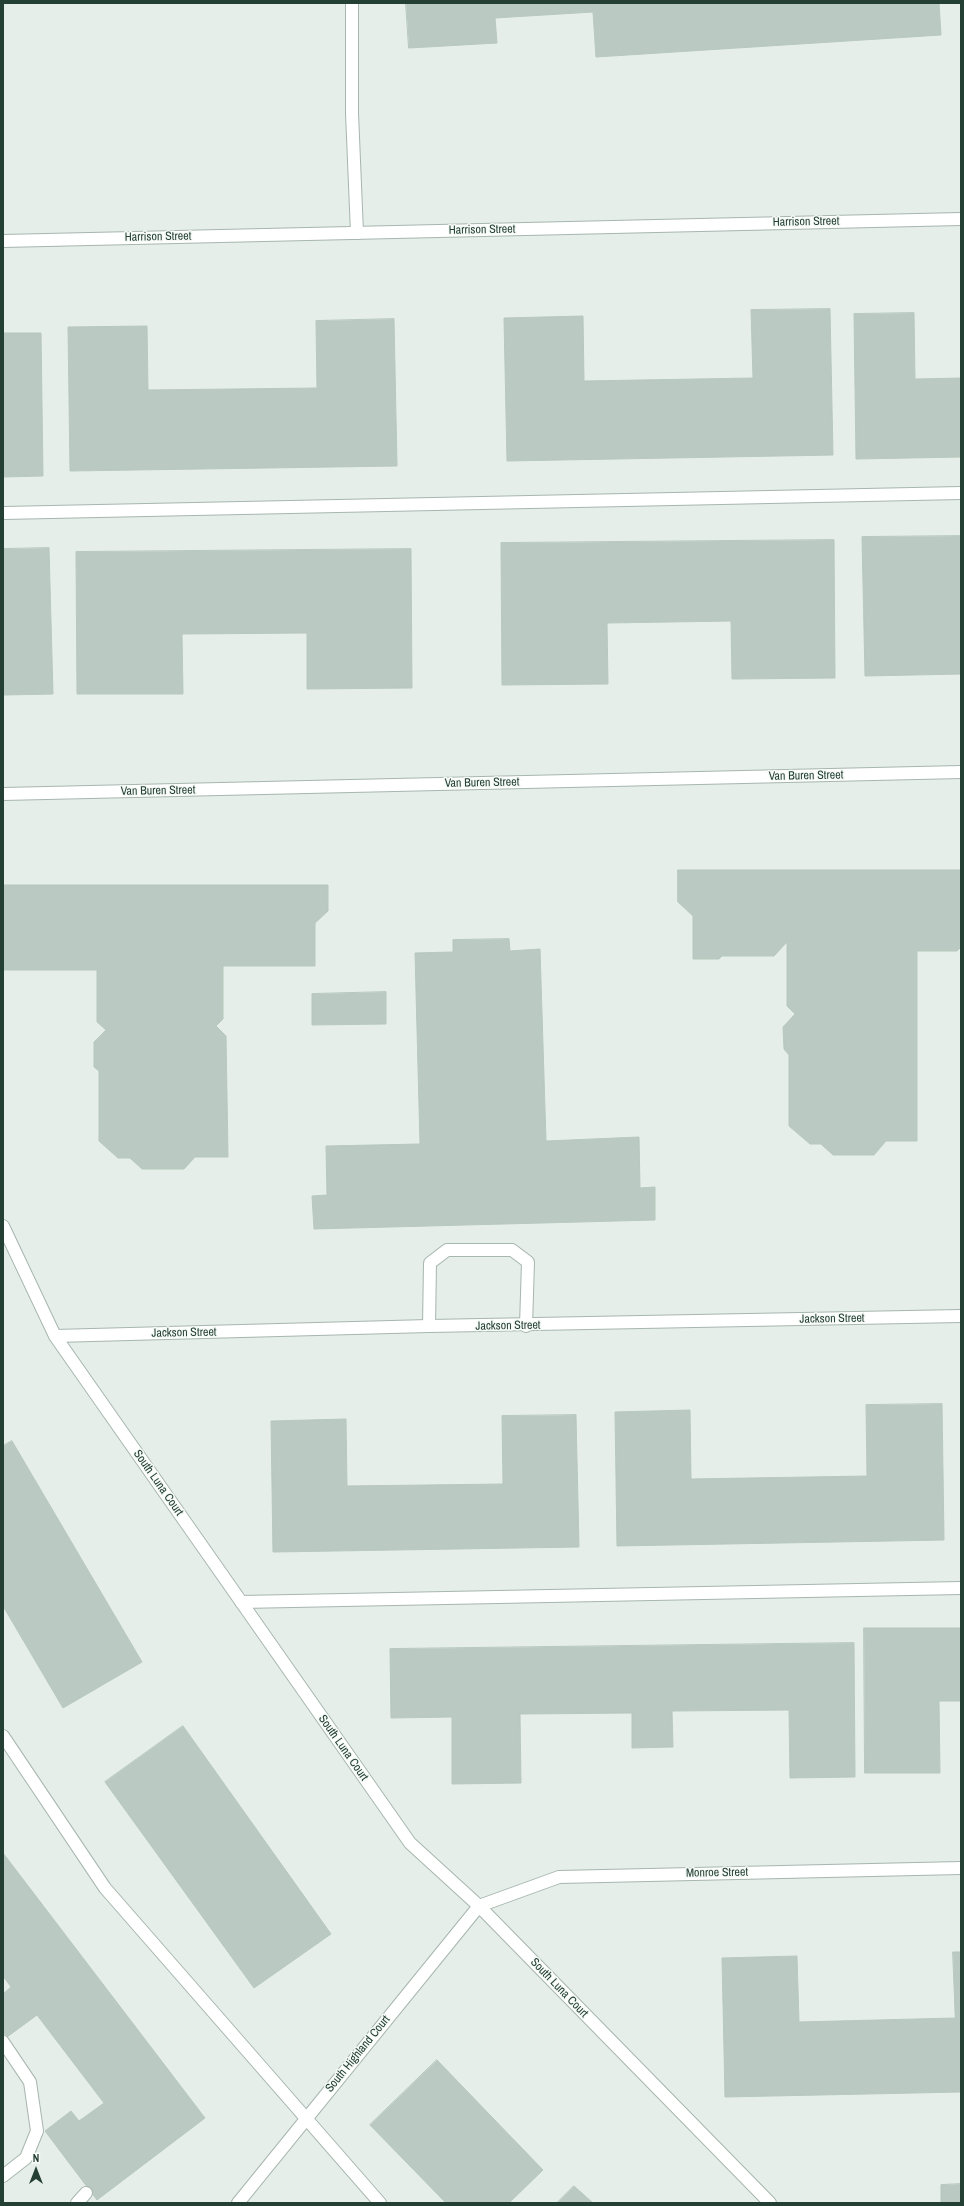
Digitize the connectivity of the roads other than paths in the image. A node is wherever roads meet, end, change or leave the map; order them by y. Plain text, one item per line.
1 (352, 3) edge
2 (961, 218) edge
3 (356, 232) junction
4 (3, 241) edge
5 (961, 493) edge
6 (3, 513) edge
7 (961, 772) edge
8 (3, 794) edge
9 (3, 1226) edge
10 (961, 1316) edge
11 (429, 1326) junction
12 (526, 1326) junction
13 (55, 1336) junction
14 (961, 1588) edge
15 (241, 1602) junction
16 (3, 1736) edge
17 (961, 1868) edge
18 (479, 1906) junction
19 (3, 2042) edge
20 (307, 2117) junction
21 (3, 2176) edge
22 (86, 2193) dead end
23 (76, 2203) edge
24 (238, 2203) edge
25 (380, 2203) edge
26 (770, 2203) edge

1 - 3 street
2 - 3 street, Harrison Street
3 - 4 street, Harrison Street
5 - 6 street
7 - 8 street, Van Buren Street
9 - 13 street, South Luna Court
10 - 12 street, Jackson Street
11 - 12 street, Jackson Street
11 - 12 street
11 - 13 street, Jackson Street
13 - 15 street, South Luna Court
14 - 15 street
15 - 18 street, South Luna Court
16 - 20 street
17 - 18 street, Monroe Street
18 - 20 street, South Highland Court
18 - 26 street, South Luna Court
19 - 21 street
20 - 24 street, South Highland Court
20 - 25 street
22 - 23 street

